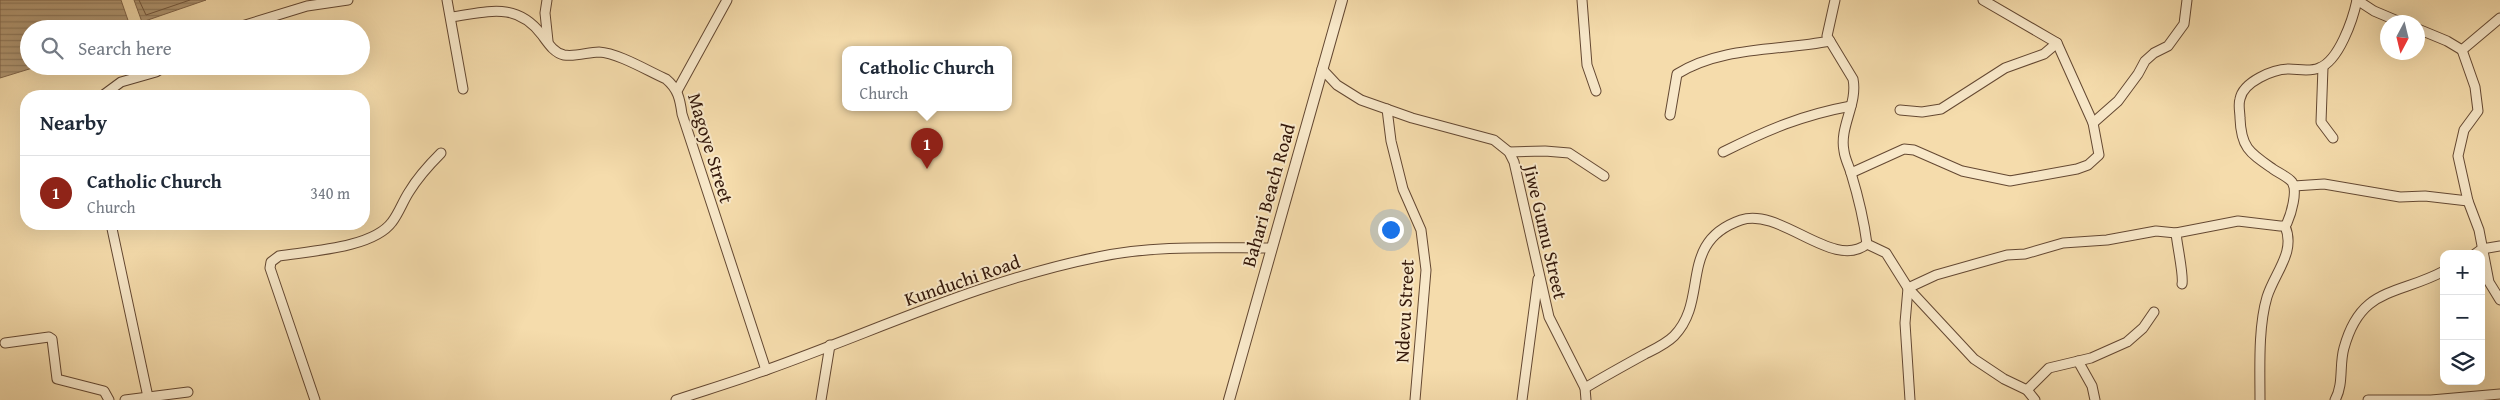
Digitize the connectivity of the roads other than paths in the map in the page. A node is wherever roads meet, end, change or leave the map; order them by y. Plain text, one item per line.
1 (348, 0) edge
2 (447, 0) edge
3 (547, 0) edge
4 (727, 0) edge
5 (1342, 0) edge
6 (1582, 0) edge
7 (1835, 0) edge
8 (1983, 0) edge
9 (2187, 0) edge
10 (2357, 0) edge
11 (2383, 15) edge
12 (451, 17) junction
13 (261, 20) edge
14 (2499, 20) edge
15 (2425, 32) edge
16 (1830, 41) junction
17 (2057, 43) junction
18 (548, 44) junction
19 (2462, 50) junction
20 (2322, 66) junction
21 (1322, 69) junction
22 (146, 75) edge
23 (463, 89) dead end
24 (110, 90) edge
25 (677, 91) junction
26 (1596, 91) dead end
27 (1851, 106) junction
28 (1387, 109) junction
29 (1900, 110) dead end
30 (1670, 115) dead end
31 (2094, 123) junction
32 (2333, 138) dead end
33 (1509, 152) junction
34 (1723, 152) dead end
35 (441, 153) dead end
36 (1851, 173) junction
37 (1604, 176) dead end
38 (2294, 186) junction
39 (2468, 201) junction
40 (2285, 226) junction
41 (112, 230) edge
42 (2176, 233) junction
43 (1867, 244) junction
44 (2500, 246) edge
45 (1271, 248) junction
46 (2478, 250) edge
47 (2482, 250) edge
48 (1539, 270) junction
49 (2485, 271) edge
50 (2440, 273) edge
51 (2182, 284) dead end
52 (1908, 288) junction
53 (2500, 300) edge
54 (2154, 312) dead end
55 (5, 343) dead end
56 (830, 345) junction
57 (2078, 361) junction
58 (766, 370) junction
59 (1585, 388) junction
60 (2027, 390) junction
61 (188, 392) dead end
62 (2500, 394) edge
63 (148, 398) junction
64 (109, 400) edge
65 (126, 400) edge
66 (315, 400) edge
67 (676, 400) edge
68 (821, 400) edge
69 (1228, 400) edge
70 (1415, 400) edge
71 (1522, 400) edge
72 (1586, 400) edge
73 (1910, 400) edge
74 (2035, 400) edge
75 (2096, 400) edge
76 (2260, 400) edge
77 (2335, 400) edge
78 (2368, 400) edge

1 - 13 street
2 - 12 street
3 - 18 street
4 - 25 street
5 - 21 street, Bahari Beach Road
6 - 26 street
7 - 16 street
8 - 17 street
9 - 31 street
10 - 11 street
10 - 20 street
12 - 18 street, Magoye Street
12 - 23 street
14 - 19 street
15 - 19 street
16 - 27 street
16 - 30 street
17 - 29 street
17 - 31 street
18 - 25 street, Magoye Street
19 - 39 street
20 - 32 street
20 - 38 street
21 - 28 street, Jiwe Gumu Street
21 - 45 street, Bahari Beach Road
22 - 24 street
25 - 58 street, Magoye Street
27 - 34 street
27 - 36 street
28 - 33 street, Jiwe Gumu Street
28 - 70 street, Ndevu Street
31 - 36 street
33 - 37 street
33 - 48 street, Jiwe Gumu Street
35 - 66 street
36 - 43 street
38 - 39 street
38 - 40 street
39 - 46 street
40 - 42 street
40 - 76 street
41 - 63 street
42 - 51 street
42 - 52 street
43 - 52 street
43 - 59 street
44 - 47 street
45 - 56 street, Kunduchi Road
45 - 69 street, Bahari Beach Road
48 - 59 street, Jiwe Gumu Street
48 - 71 street
49 - 53 street
50 - 77 street
52 - 60 street
52 - 73 street
54 - 57 street
55 - 64 street
56 - 58 street, Kunduchi Road
56 - 68 street
57 - 60 street
57 - 75 street
58 - 67 street, Kunduchi Road
59 - 72 street, Jiwe Gumu Street
60 - 74 street
61 - 63 street
62 - 78 street
63 - 65 street

